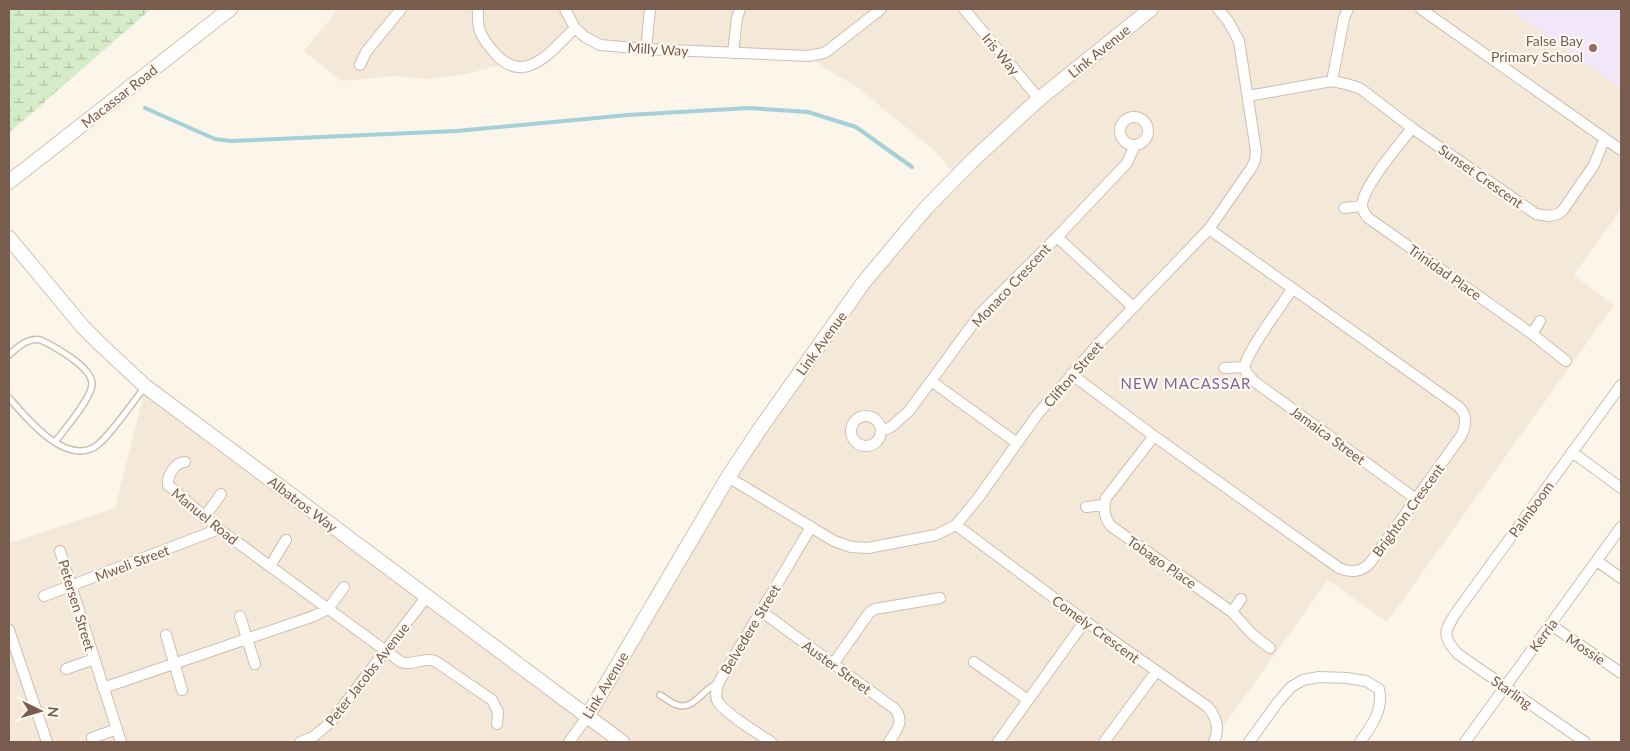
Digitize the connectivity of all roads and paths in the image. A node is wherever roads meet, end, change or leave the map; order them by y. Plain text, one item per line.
1 (230, 9) edge
2 (401, 9) edge
3 (478, 9) edge
4 (564, 9) edge
5 (650, 9) edge
6 (740, 9) edge
7 (881, 9) edge
8 (964, 9) edge
9 (1151, 9) edge
10 (1218, 9) edge
11 (1348, 9) edge
12 (1421, 9) edge
13 (575, 28) junction
14 (646, 49) junction
15 (733, 53) junction
16 (360, 65) dead end
17 (1332, 82) junction
18 (1248, 96) junction
19 (1039, 99) junction
20 (1412, 128) junction
21 (1604, 140) junction
22 (1135, 145) dead end
23 (1621, 150) edge
24 (9, 182) edge
25 (1362, 206) junction
26 (1344, 208) dead end
27 (1209, 229) junction
28 (1057, 237) junction
29 (9, 238) edge
30 (1292, 289) junction
31 (1133, 307) junction
32 (1540, 321) dead end
33 (1532, 334) junction
34 (9, 355) edge
35 (1566, 361) dead end
36 (1245, 367) junction
37 (1224, 368) dead end
38 (1072, 374) junction
39 (931, 381) junction
40 (1621, 385) edge
41 (145, 386) junction
42 (9, 398) edge
43 (882, 431) dead end
44 (1154, 436) junction
45 (55, 442) junction
46 (1017, 443) junction
47 (1572, 452) junction
48 (186, 462) dead end
49 (728, 478) junction
50 (1621, 488) edge
51 (221, 494) dead end
52 (1416, 499) junction
53 (1104, 506) junction
54 (1086, 507) dead end
55 (204, 518) junction
56 (956, 525) junction
57 (811, 527) junction
58 (1621, 527) edge
59 (219, 529) junction
60 (286, 540) dead end
61 (60, 551) dead end
62 (1597, 561) junction
63 (270, 566) junction
64 (1621, 578) edge
65 (70, 586) junction
66 (344, 587) dead end
67 (44, 596) dead end
68 (428, 596) junction
69 (940, 598) dead end
70 (1241, 599) dead end
71 (328, 609) junction
72 (761, 611) junction
73 (1232, 612) junction
74 (240, 616) dead end
75 (1085, 621) junction
76 (1551, 625) junction
77 (9, 630) edge
78 (166, 635) dead end
79 (1446, 636) joint
80 (247, 638) junction
81 (1270, 648) dead end
82 (385, 651) junction
83 (94, 659) junction
84 (974, 662) dead end
85 (174, 663) junction
86 (255, 664) dead end
87 (833, 664) junction
88 (66, 669) dead end
89 (1156, 672) junction
90 (1621, 673) edge
91 (718, 684) junction
92 (1505, 687) junction
93 (103, 688) junction
94 (182, 690) dead end
95 (660, 695) dead end
96 (1028, 700) junction
97 (587, 716) junction
98 (497, 724) dead end
99 (117, 729) junction
100 (92, 738) dead end
101 (47, 742) edge
102 (121, 742) edge
103 (300, 742) edge
104 (569, 742) edge
105 (622, 742) edge
106 (771, 742) edge
107 (888, 742) edge
108 (998, 742) edge
109 (1104, 742) edge
110 (1214, 742) edge
111 (1249, 742) edge
112 (1360, 742) edge
113 (1465, 742) edge
114 (1585, 742) edge

1 - 24 street, Macassar Road
2 - 16 street
3 - 13 street
4 - 13 street
5 - 14 street
6 - 15 street
7 - 15 street, Milly Way
8 - 19 street, Iris Way
9 - 19 street, Link Avenue
10 - 18 street, Clifton Street
11 - 17 street
12 - 21 street
13 - 14 street, Milly Way
14 - 15 street, Milly Way
17 - 18 street, Sunset Crescent
17 - 20 street, Sunset Crescent
18 - 27 street, Clifton Street
19 - 49 street, Link Avenue
20 - 21 street, Sunset Crescent
20 - 25 street
21 - 23 street
22 - 28 street, Monaco Crescent
25 - 26 street
25 - 33 street, Trinidad Place
27 - 30 street, Brighton Crescent
27 - 31 street, Clifton Street
28 - 31 street, Monaco Crescent
28 - 39 street, Monaco Crescent
29 - 41 street, Albatros Way
30 - 36 street
30 - 52 street, Brighton Crescent
31 - 38 street, Clifton Street
32 - 33 street
33 - 35 street, Trinidad Place
34 - 45 lane
36 - 37 street
36 - 52 street, Jamaica Street
38 - 44 street, Brighton Crescent
38 - 46 street, Clifton Street
39 - 43 street, Monaco Crescent
39 - 46 street
40 - 47 street, Palmboom
41 - 45 lane
41 - 68 street, Albatros Way
42 - 45 lane
44 - 52 street, Brighton Crescent
44 - 53 street
46 - 56 street, Clifton Street
47 - 50 street
47 - 79 street, Palmboom
48 - 55 street, Manuel Road
49 - 57 street, Clifton Street
49 - 97 street, Link Avenue
51 - 55 street
53 - 54 street
53 - 73 street, Tobago Place
55 - 59 street, Manuel Road
56 - 57 street, Clifton Street
56 - 75 street, Comely Crescent
57 - 72 street, Belvedere Street
58 - 62 street, Kerria
59 - 63 street, Manuel Road
59 - 65 street, Mweli Street
60 - 63 street
61 - 65 street, Petersen Street
62 - 64 street
62 - 76 street, Kerria
63 - 71 street, Manuel Road
65 - 67 street, Mweli Street
65 - 83 street, Petersen Street
66 - 71 street
68 - 82 street, Peter Jacobs Avenue
68 - 97 street, Albatros Way
69 - 87 street
70 - 73 street
71 - 80 street
71 - 82 street, Manuel Road
72 - 87 street, Auster Street
72 - 91 street, Belvedere Street
73 - 81 street, Tobago Place
74 - 80 street
75 - 89 street, Comely Crescent
75 - 96 street
76 - 90 street, Mossie
76 - 92 street, Kerria
77 - 101 street
78 - 85 street
79 - 92 street, Starling
80 - 85 street
80 - 86 street
82 - 98 street, Manuel Road
82 - 103 street, Peter Jacobs Avenue
83 - 88 street, Petersen Street
83 - 93 street, Petersen Street
84 - 96 street
85 - 93 street
85 - 94 street
87 - 107 street, Auster Street
89 - 109 street
89 - 110 street, Comely Crescent
91 - 95 lane
91 - 106 street, Belvedere Street
92 - 113 street, Kerria
92 - 114 street, Starling
93 - 99 street, Petersen Street
96 - 108 street
97 - 104 street, Link Avenue
97 - 105 street, Albatros Way
99 - 100 street
99 - 102 street, Petersen Street
111 - 112 street

